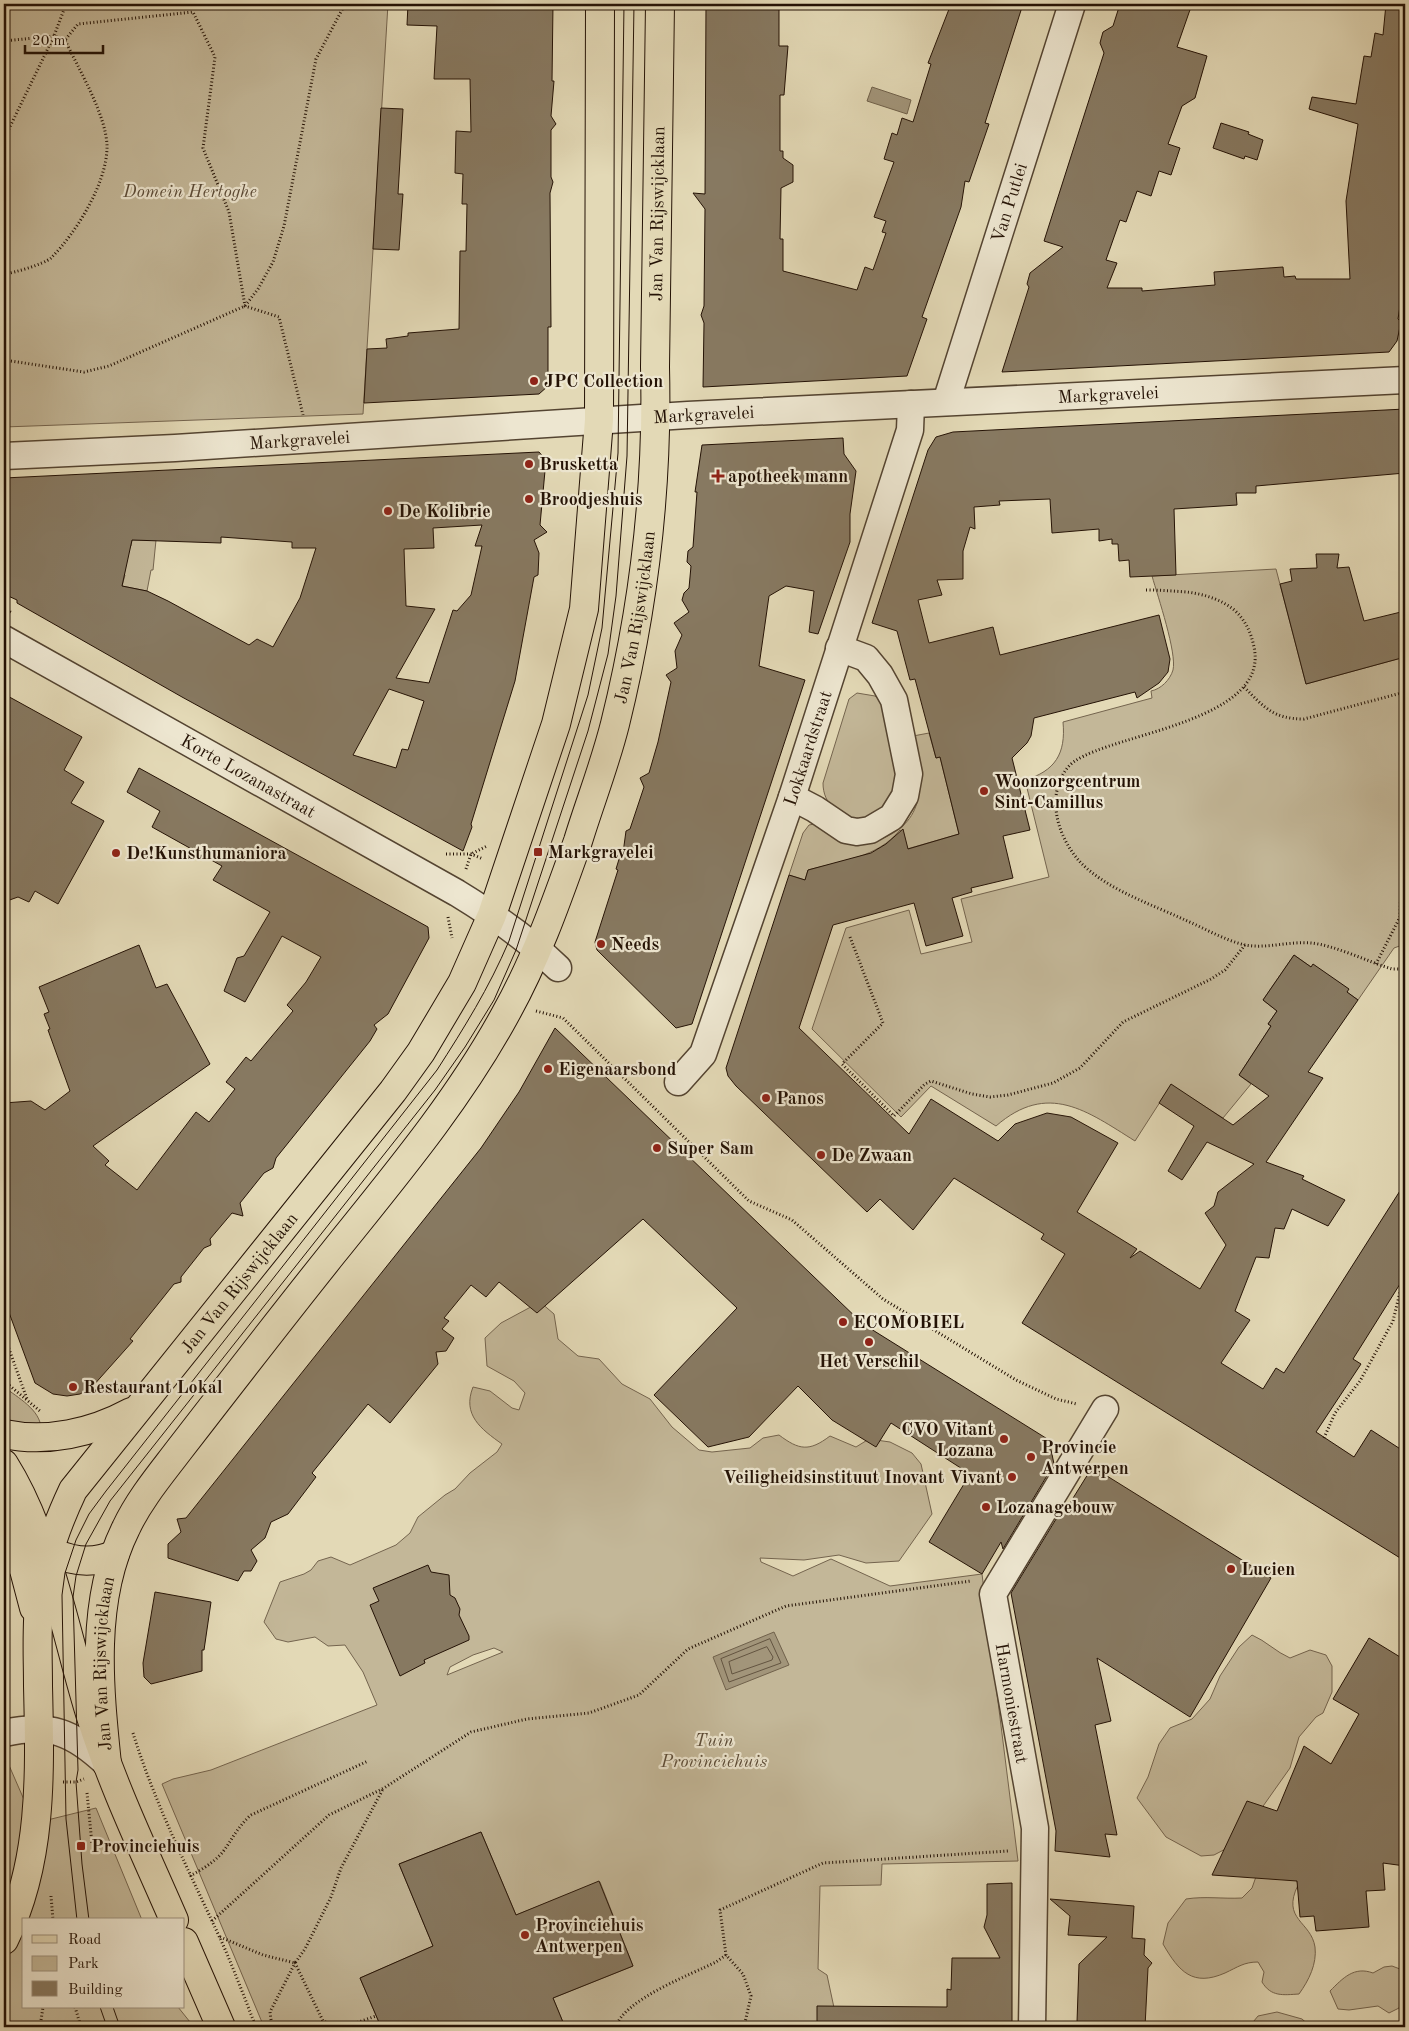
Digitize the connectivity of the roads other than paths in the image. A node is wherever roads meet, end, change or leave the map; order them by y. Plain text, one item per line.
1 (600, 4) edge
2 (660, 4) edge
3 (1072, 4) edge
4 (1405, 380) edge
5 (946, 402) junction
6 (910, 404) junction
7 (656, 417) junction
8 (599, 420) junction
9 (4, 456) edge
10 (4, 639) edge
11 (839, 648) junction
12 (792, 797) junction
13 (492, 914) junction
14 (538, 948) junction
15 (558, 968) dead end
16 (678, 1082) dead end
17 (1105, 1409) road end
18 (135, 1410) junction
19 (4, 1434) edge
20 (4, 1464) edge
21 (4, 1517) edge
22 (4, 1527) edge
23 (45, 1554) junction
24 (115, 1554) junction
25 (37, 1632) junction
26 (39, 1728) junction
27 (4, 1733) edge
28 (107, 1764) junction
29 (173, 1918) edge
30 (4, 1940) edge
31 (185, 1944) edge
32 (221, 2027) edge
33 (1032, 2027) edge

1 - 8 main road, Jan Van Rijswijcklaan
2 - 7 main road, Jan Van Rijswijcklaan
3 - 5 street, Van Putlei
4 - 5 street, Markgravelei
5 - 6 street, Markgravelei
6 - 7 street, Markgravelei
6 - 11 street, Lokkaardstraat
7 - 8 street, Markgravelei
7 - 14 main road, Jan Van Rijswijcklaan
8 - 9 street, Markgravelei
8 - 13 main road, Jan Van Rijswijcklaan
10 - 13 street, Korte Lozanastraat
11 - 12 street, Lokkaardstraat
11 - 12 street
12 - 16 street, Lokkaardstraat
13 - 14 street
13 - 18 main road, Jan Van Rijswijcklaan
14 - 15 street
14 - 24 main road, Jan Van Rijswijcklaan
17 - 33 street, Harmoniestraat
18 - 19 main road
18 - 23 main road, Jan Van Rijswijcklaan
20 - 23 main road
21 - 23 main road
22 - 25 main road
23 - 24 main road
23 - 25 main road, Jan Van Rijswijcklaan
23 - 28 main road
24 - 28 main road, Jan Van Rijswijcklaan
25 - 26 main road, Jan Van Rijswijcklaan
26 - 27 street
26 - 28 street
26 - 30 main road, Jan Van Rijswijcklaan
28 - 29 main road
31 - 32 main road

